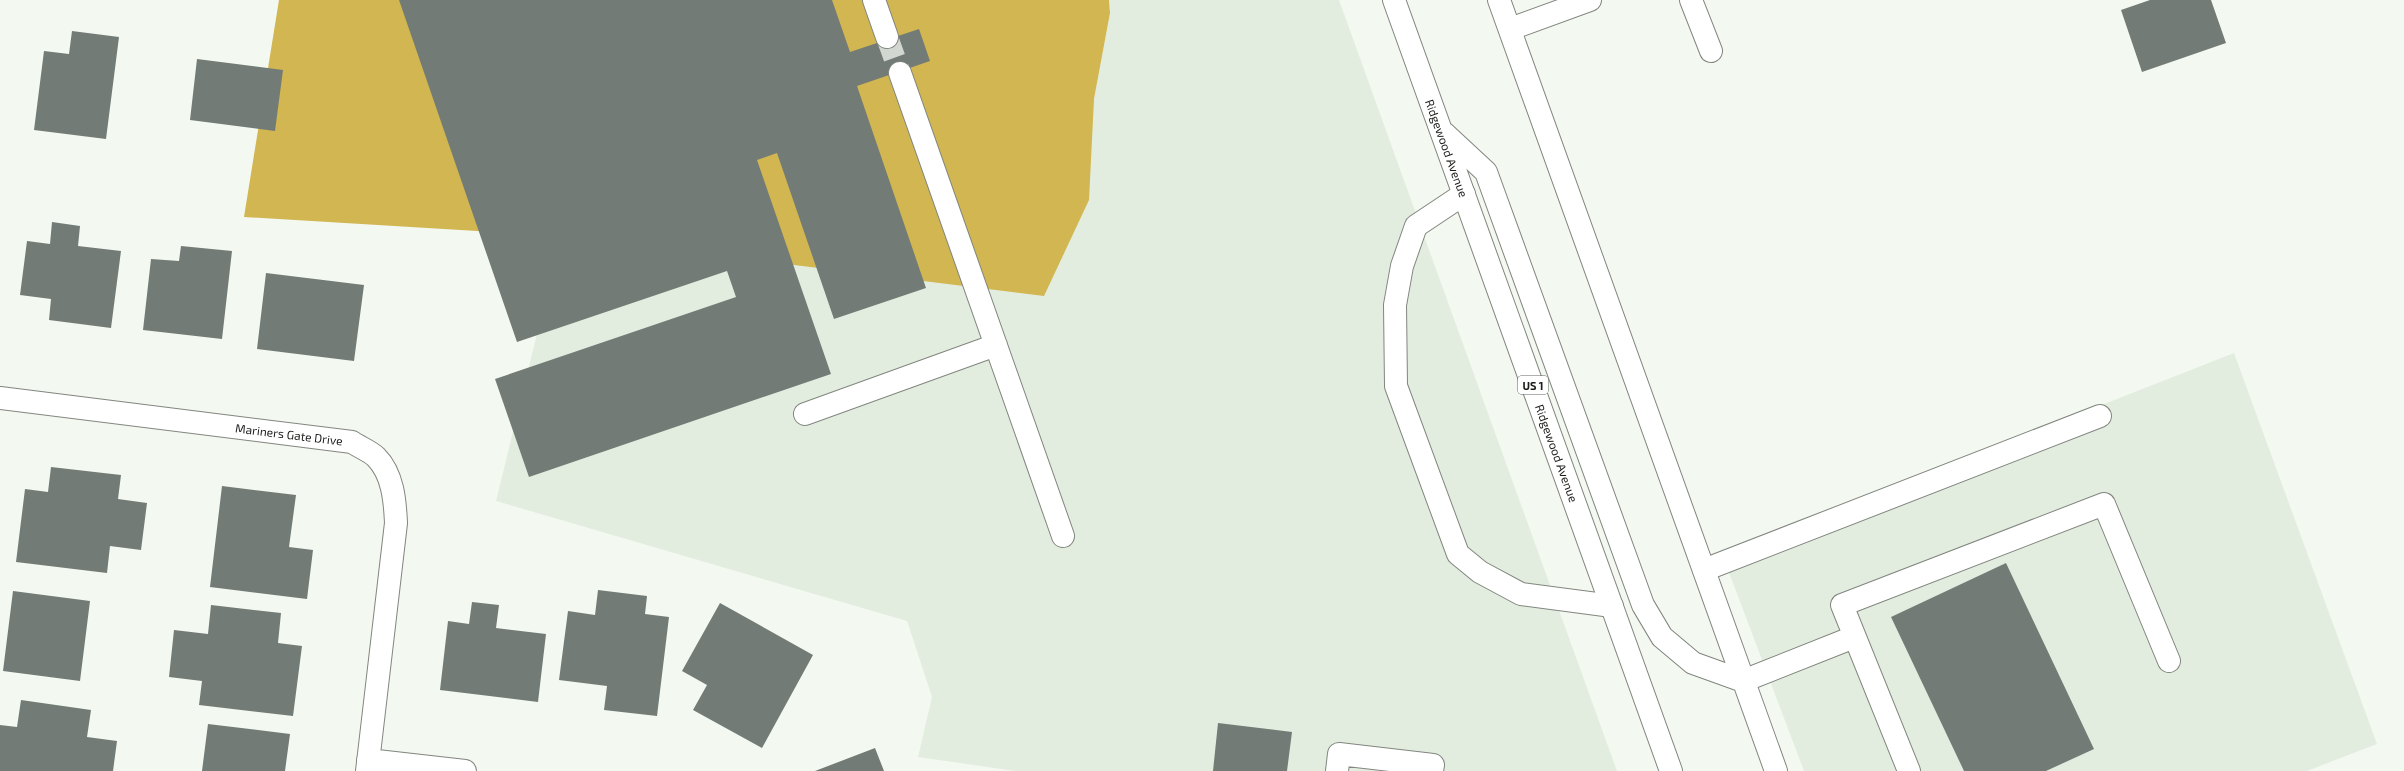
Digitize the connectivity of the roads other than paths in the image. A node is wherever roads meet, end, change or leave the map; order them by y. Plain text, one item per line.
1 (874, 0) edge
2 (1394, 0) edge
3 (1499, 0) edge
4 (1590, 0) edge
5 (1691, 0) edge
6 (1510, 29) junction
7 (887, 37) tunnel mouth
8 (1711, 51) dead end
9 (900, 73) tunnel mouth
10 (1441, 129) junction
11 (1464, 194) junction
12 (996, 345) junction
13 (0, 398) edge
14 (805, 414) dead end
15 (2100, 416) dead end
16 (1063, 536) dead end
17 (1704, 570) junction
18 (1612, 606) junction
19 (1854, 637) junction
20 (2169, 661) dead end
21 (1743, 681) junction
22 (368, 765) edge
23 (465, 771) edge
24 (1337, 771) edge
25 (1432, 771) edge
26 (1671, 771) edge
27 (1776, 771) edge
28 (1909, 771) edge

1 - 7 main road
2 - 10 main road, Ridgewood Avenue / US 1
3 - 6 main road
4 - 6 main road
5 - 8 main road
6 - 17 main road
9 - 12 main road
10 - 11 main road, Ridgewood Avenue / US 1
10 - 21 main road
11 - 18 main road, Ridgewood Avenue / US 1
11 - 18 main road
12 - 14 main road
12 - 16 main road
13 - 22 main road, Mariners Gate Drive
15 - 17 main road
17 - 21 main road
18 - 26 main road, Ridgewood Avenue / US 1
19 - 20 main road
19 - 21 main road
19 - 28 main road
21 - 27 main road
22 - 23 main road
24 - 25 main road

